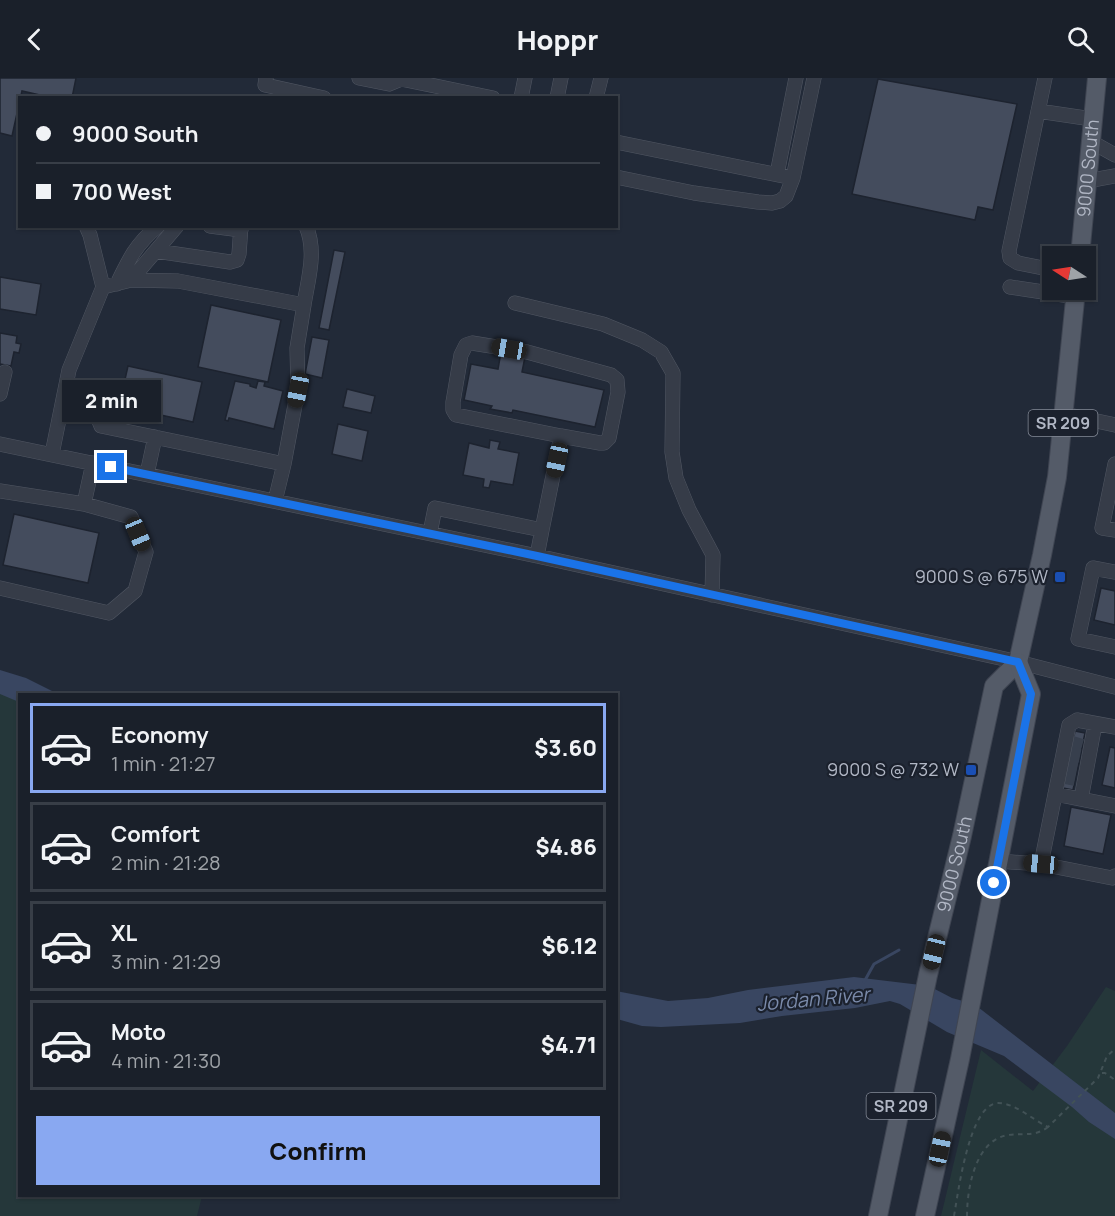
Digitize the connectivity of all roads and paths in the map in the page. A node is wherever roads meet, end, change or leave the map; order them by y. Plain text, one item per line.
1 (267, 78) edge
2 (359, 78) edge
3 (525, 78) edge
4 (561, 78) edge
5 (601, 78) edge
6 (796, 78) edge
7 (814, 78) edge
8 (1045, 78) edge
9 (1096, 78) edge
10 (389, 86) edge
11 (315, 96) edge
12 (483, 96) edge
13 (521, 96) edge
14 (557, 96) edge
15 (596, 96) edge
16 (1038, 111) junction
17 (1092, 119) junction
18 (1090, 141) junction
19 (618, 142) edge
20 (1115, 155) edge
21 (777, 174) junction
22 (1115, 176) edge
23 (618, 177) edge
24 (794, 178) junction
25 (1087, 181) junction
26 (87, 228) edge
27 (156, 228) edge
28 (175, 228) edge
29 (241, 228) edge
30 (307, 228) edge
31 (1081, 246) edge
32 (156, 251) junction
33 (1042, 268) edge
34 (124, 282) junction
35 (103, 287) junction
36 (1010, 287) dead end
37 (1042, 290) edge
38 (1075, 300) edge
39 (515, 303) dead end
40 (304, 305) junction
41 (5, 372) dead end
42 (0, 394) edge
43 (63, 407) junction
44 (1064, 414) junction
45 (1115, 425) edge
46 (561, 436) junction
47 (155, 437) junction
48 (0, 444) edge
49 (52, 454) junction
50 (93, 463) junction
51 (284, 464) junction
52 (1115, 464) edge
53 (147, 474) junction
54 (0, 491) edge
55 (275, 501) junction
56 (84, 504) junction
57 (542, 530) junction
58 (1115, 530) edge
59 (430, 533) junction
60 (537, 556) junction
61 (1115, 572) edge
62 (0, 588) edge
63 (712, 595) junction
64 (1115, 647) edge
65 (1018, 662) junction
66 (1115, 687) edge
67 (1095, 724) junction
68 (1115, 727) edge
69 (1074, 761) junction
70 (1055, 794) junction
71 (1081, 799) junction
72 (1115, 806) edge
73 (998, 861) junction
74 (1041, 864) junction
75 (1115, 876) edge
76 (1115, 1049) edge
77 (1100, 1074) junction
78 (1115, 1080) edge
79 (1048, 1127) junction
80 (878, 1216) edge
81 (925, 1216) edge
82 (954, 1216) edge
83 (967, 1216) edge

1 - 11 street
2 - 10 street
3 - 13 street
4 - 14 street
5 - 15 street
6 - 21 street
7 - 24 street
8 - 16 street
9 - 17 main road, 9000 South
10 - 12 street
16 - 17 street
16 - 33 street
17 - 18 main road, 9000 South
18 - 20 street
18 - 25 main road, 9000 South
19 - 21 street
21 - 24 street
22 - 25 street
23 - 24 street
25 - 31 main road, 9000 South
26 - 35 street
27 - 34 street
28 - 32 street
29 - 32 street
30 - 40 street
32 - 34 street
34 - 35 street
34 - 40 street
35 - 43 street
36 - 37 street
38 - 44 main road, SR 209
39 - 63 street
40 - 51 street
41 - 42 street
43 - 47 street
43 - 49 street
44 - 45 street
44 - 65 main road, SR 209
46 - 46 street
46 - 57 street
47 - 51 street
47 - 53 street
48 - 49 street
49 - 50 street
50 - 53 street
50 - 56 street
51 - 55 street
52 - 58 street
53 - 55 street
54 - 56 street
55 - 59 street
56 - 62 street
57 - 59 street
57 - 60 street
59 - 60 street
60 - 63 street
61 - 64 street
63 - 65 street
65 - 66 street
65 - 73 main road, SR 209
65 - 80 main road, 9000 South / SR 209
67 - 68 street
67 - 69 street
67 - 69 street
69 - 70 street
69 - 71 street
70 - 71 street
70 - 74 street
71 - 72 street
73 - 74 street
73 - 81 main road, SR 209
74 - 75 street
76 - 77 path
77 - 78 path
77 - 79 path
79 - 82 path
79 - 83 path

